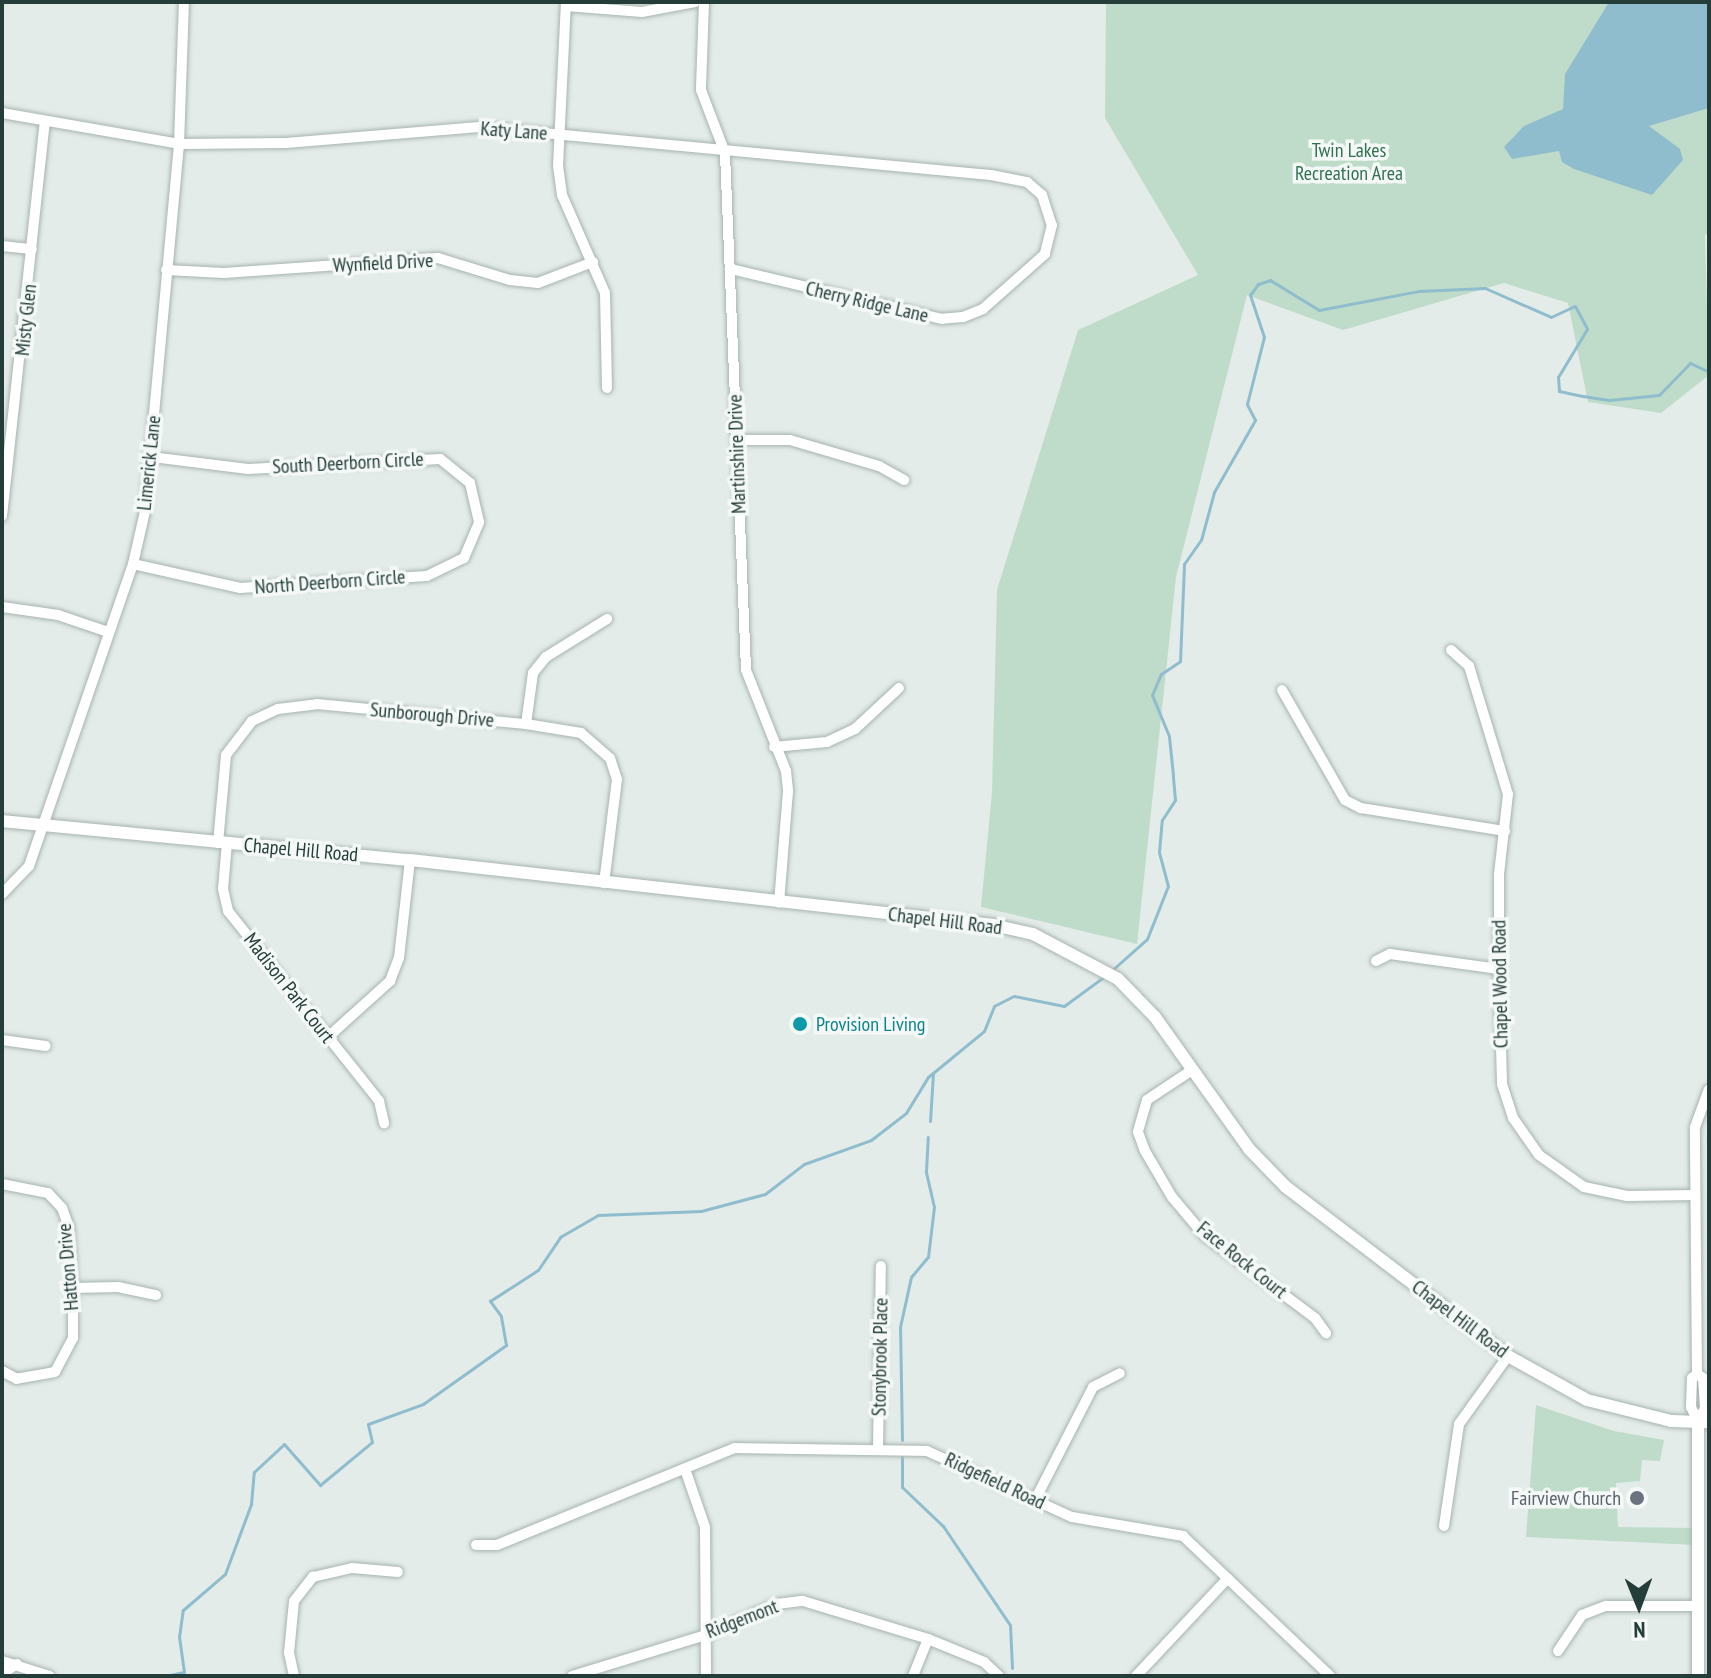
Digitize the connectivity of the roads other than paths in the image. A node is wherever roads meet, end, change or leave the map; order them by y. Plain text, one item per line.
1 (184, 2) edge
2 (695, 2) edge
3 (704, 2) edge
4 (566, 4) edge
5 (2, 113) edge
6 (45, 123) junction
7 (559, 134) junction
8 (179, 144) junction
9 (725, 153) junction
10 (1027, 182) joint
11 (2, 246) edge
12 (32, 249) junction
13 (593, 262) junction
14 (730, 269) junction
15 (166, 270) junction
16 (607, 388) dead end
17 (737, 440) junction
18 (7, 456) edge
19 (151, 457) junction
20 (904, 480) dead end
21 (477, 502) joint
22 (2, 516) edge
23 (133, 564) junction
24 (2, 607) edge
25 (607, 619) dead end
26 (108, 632) junction
27 (1451, 650) dead end
28 (899, 688) dead end
29 (1282, 690) dead end
30 (526, 724) junction
31 (774, 747) junction
32 (2, 821) edge
33 (40, 825) junction
34 (1505, 831) junction
35 (222, 843) junction
36 (410, 860) junction
37 (604, 883) junction
38 (2, 894) edge
39 (779, 903) junction
40 (1376, 961) dead end
41 (1499, 969) junction
42 (328, 1037) junction
43 (2, 1040) edge
44 (46, 1046) dead end
45 (1192, 1070) junction
46 (1709, 1089) edge
47 (384, 1123) dead end
48 (2, 1184) edge
49 (1695, 1195) junction
50 (881, 1266) dead end
51 (73, 1288) junction
52 (156, 1295) dead end
53 (1326, 1333) dead end
54 (1508, 1356) junction
55 (2, 1371) edge
56 (1120, 1373) dead end
57 (1704, 1422) edge
58 (878, 1448) junction
59 (685, 1469) junction
60 (1035, 1500) junction
61 (1444, 1526) dead end
62 (476, 1545) dead end
63 (398, 1572) dead end
64 (1228, 1578) junction
65 (1697, 1606) junction
66 (706, 1635) junction
67 (928, 1639) junction
68 (1558, 1651) dead end
69 (2, 1661) edge
70 (17, 1664) junction
71 (2, 1674) edge
72 (50, 1676) edge
73 (294, 1676) edge
74 (572, 1676) edge
75 (706, 1676) edge
76 (913, 1676) edge
77 (999, 1676) edge
78 (1136, 1676) edge
79 (1330, 1676) edge
80 (1698, 1676) edge

1 - 8 street, Limerick Lane
2 - 4 street
3 - 9 street, Martinshire Drive
4 - 7 street
5 - 6 street, Katy Lane
6 - 8 street, Katy Lane
6 - 12 street, Misty Glen
7 - 8 street, Katy Lane
7 - 9 street, Katy Lane
7 - 13 street
8 - 15 street, Limerick Lane
9 - 10 street, Katy Lane
9 - 14 street, Martinshire Drive
10 - 14 street, Cherry Ridge Lane
11 - 12 street
12 - 18 street, Misty Glen
13 - 15 street, Wynfield Drive
13 - 16 street
14 - 17 street, Martinshire Drive
15 - 19 street, Limerick Lane
17 - 20 street
17 - 31 street, Martinshire Drive
18 - 22 street, Misty Glen
19 - 21 street, South Deerborn Circle
19 - 23 street, Limerick Lane
21 - 23 street, North Deerborn Circle
23 - 26 street, Limerick Lane
24 - 26 street
25 - 30 street
26 - 33 street, Limerick Lane
27 - 34 street, Chapel Wood Road
28 - 31 street
29 - 34 street
30 - 35 street, Sunborough Drive
30 - 37 street, Sunborough Drive
31 - 39 street, Martinshire Drive
32 - 33 street, Chapel Hill Road
33 - 35 street, Chapel Hill Road
33 - 38 street, Limerick Lane
34 - 41 street, Chapel Wood Road
35 - 36 street, Chapel Hill Road
35 - 42 street, Madison Park Court
36 - 37 street, Chapel Hill Road
36 - 42 street
37 - 39 street, Chapel Hill Road
39 - 45 street, Chapel Hill Road
40 - 41 street
41 - 49 street, Chapel Wood Road
42 - 47 street, Madison Park Court
43 - 44 street
45 - 53 street, Face Rock Court
45 - 54 street, Chapel Hill Road
46 - 49 street
48 - 51 street, Hatton Drive
49 - 57 street
50 - 58 street, Stonybrook Place
51 - 52 street
51 - 55 street, Hatton Drive
54 - 57 street, Chapel Hill Road
54 - 61 street
56 - 60 street
57 - 65 street
58 - 59 street, Ridgefield Road
58 - 60 street, Ridgefield Road
59 - 62 street, Ridgefield Road
59 - 66 street
60 - 64 street, Ridgefield Road
63 - 73 street
64 - 78 street
64 - 79 street, Ridgefield Road
65 - 68 street
65 - 80 street
66 - 67 street, Ridgemont
66 - 74 street, Ridgemont
66 - 75 street
67 - 76 street
67 - 77 street, Ridgemont
69 - 70 street
70 - 71 street
70 - 72 street

